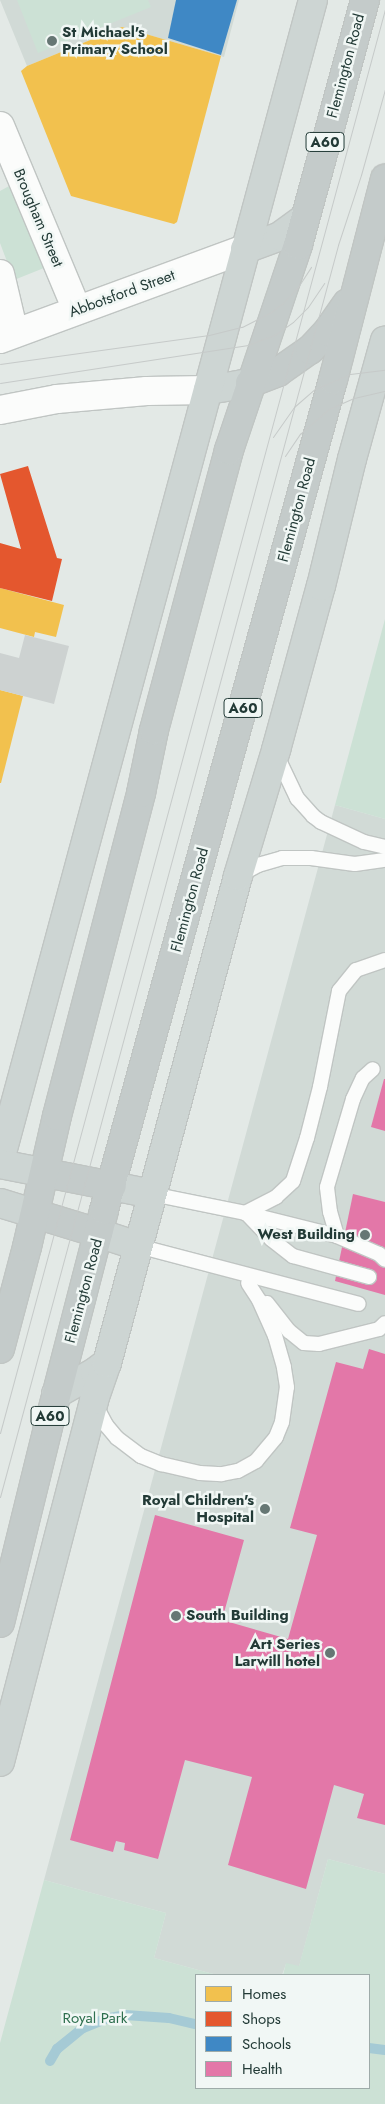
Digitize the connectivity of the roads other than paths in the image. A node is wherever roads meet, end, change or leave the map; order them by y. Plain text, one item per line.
1 (313, 0) edge
2 (364, 0) edge
3 (0, 126) edge
4 (6, 160) edge
5 (385, 179) edge
6 (305, 218) junction
7 (245, 249) junction
8 (0, 274) edge
9 (355, 288) junction
10 (77, 310) junction
11 (7, 336) edge
12 (385, 340) edge
13 (250, 383) junction
14 (208, 390) junction
15 (0, 410) edge
16 (276, 750) junction
17 (385, 847) edge
18 (385, 860) edge
19 (238, 876) junction
20 (385, 960) edge
21 (373, 1069) dead end
22 (0, 1160) edge
23 (0, 1164) edge
24 (46, 1173) junction
25 (112, 1186) junction
26 (152, 1194) junction
27 (0, 1203) edge
28 (245, 1213) junction
29 (36, 1214) junction
30 (98, 1233) junction
31 (336, 1236) junction
32 (138, 1246) junction
33 (385, 1260) edge
34 (236, 1273) junction
35 (369, 1277) dead end
36 (248, 1283) junction
37 (359, 1304) dead end
38 (385, 1323) edge
39 (0, 1349) edge
40 (107, 1363) junction
41 (56, 1394) junction
42 (94, 1400) junction
43 (0, 1623) edge
44 (0, 1762) edge

1 - 7 main road
2 - 6 highway, Flemington Road / A60
3 - 4 street, Brougham Street
4 - 10 street, Brougham Street
5 - 9 highway, Flemington Road / A60
6 - 7 main road
6 - 13 highway, Flemington Road / A60
7 - 10 street, Abbotsford Street
7 - 14 main road
8 - 11 street
9 - 13 highway
9 - 25 highway, Flemington Road / A60
10 - 11 street, Abbotsford Street
12 - 16 main road, A60
13 - 14 main road
13 - 24 highway, Flemington Road / A60
14 - 15 street
14 - 22 main road
16 - 17 lane
16 - 19 main road, A60
18 - 19 lane
19 - 26 main road, A60
20 - 28 lane
21 - 31 lane
23 - 24 main road
24 - 25 highway
24 - 29 highway, Flemington Road / A60
25 - 26 main road
25 - 30 highway, Flemington Road / A60
26 - 28 lane
26 - 32 main road, A60
27 - 29 main road
28 - 31 lane
28 - 35 lane
29 - 30 highway
29 - 39 highway, Flemington Road / A60
30 - 32 main road
30 - 41 highway, Flemington Road / A60
31 - 33 lane
32 - 34 lane
32 - 40 main road, A60
34 - 36 lane
34 - 37 lane
36 - 38 lane
36 - 42 lane
40 - 41 main road
40 - 42 main road, A60
41 - 43 highway, Flemington Road / A60
42 - 44 main road, A60

